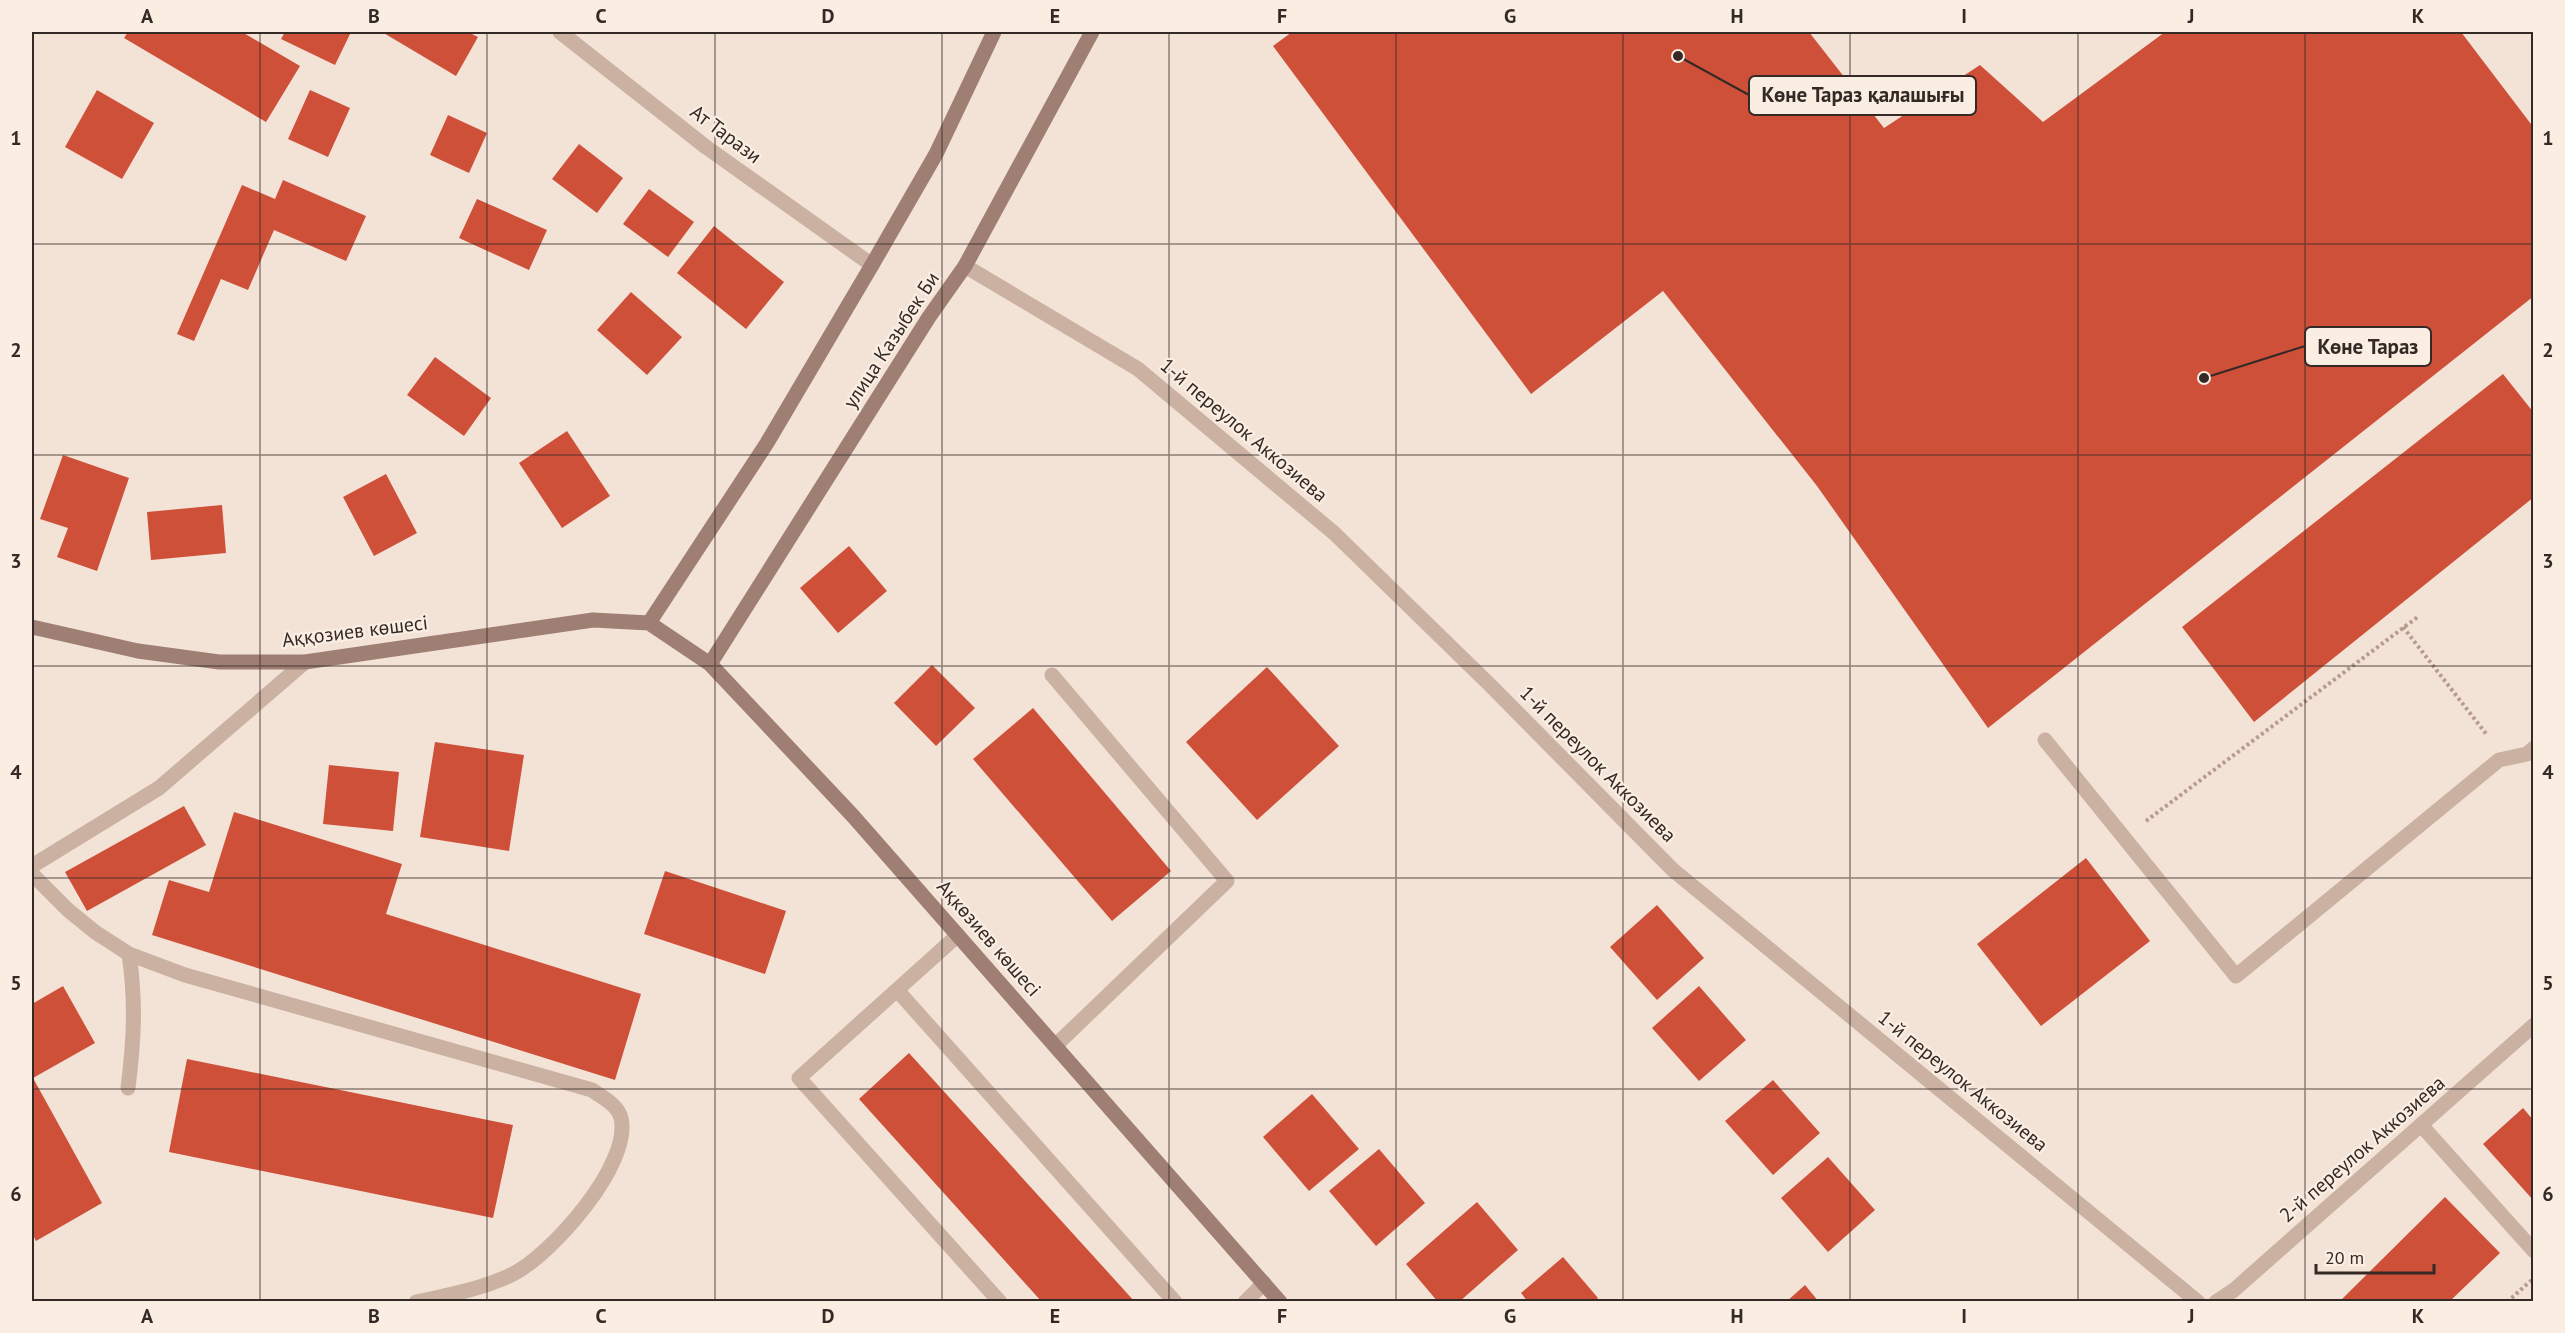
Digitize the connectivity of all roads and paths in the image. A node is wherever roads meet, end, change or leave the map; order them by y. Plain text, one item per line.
1 (560, 32) edge
2 (994, 32) edge
3 (1092, 32) edge
4 (872, 265) junction
5 (965, 266) junction
6 (2419, 616) dead end
7 (649, 622) junction
8 (32, 627) edge
9 (2403, 627) junction
10 (305, 662) junction
11 (710, 664) junction
12 (1052, 675) dead end
13 (2045, 740) dead end
14 (2534, 748) edge
15 (2499, 760) junction
16 (2123, 838) junction
17 (32, 866) edge
18 (32, 874) edge
19 (958, 935) junction
20 (129, 954) junction
21 (897, 990) junction
22 (2534, 1025) edge
23 (1056, 1045) junction
24 (128, 1088) dead end
25 (2421, 1125) junction
26 (2534, 1251) edge
27 (2534, 1279) edge
28 (1264, 1283) junction
29 (416, 1302) edge
30 (1000, 1302) edge
31 (1175, 1302) edge
32 (1245, 1302) edge
33 (1280, 1302) edge
34 (2198, 1302) edge
35 (2216, 1302) edge
36 (2506, 1302) edge

1 - 4 street, Ат Тарази
2 - 4 main road
3 - 5 main road, улица Казыбек Би
4 - 7 main road
5 - 11 main road, улица Казыбек Би
5 - 34 street, 1-й переулок Аккозиева
6 - 9 path
7 - 10 main road, Аққозиев көшесі
7 - 11 main road, Ақкөзиев көшесі
8 - 10 main road, Аққозиев көшесі
9 - 15 path
9 - 16 path
10 - 17 street
11 - 19 main road, Ақкөзиев көшесі
12 - 23 street
13 - 16 street
14 - 15 street
15 - 16 street
18 - 20 street
19 - 21 street
19 - 23 main road, Ақкөзиев көшесі
20 - 24 street
20 - 29 street
21 - 30 street
21 - 31 street
22 - 25 street, 2-й переулок Аккозиева
23 - 28 main road, Ақкөзиев көшесі
25 - 26 street
25 - 35 street, 2-й переулок Аккозиева
27 - 36 path
28 - 32 street
28 - 33 main road, Ақкөзиев көшесі

